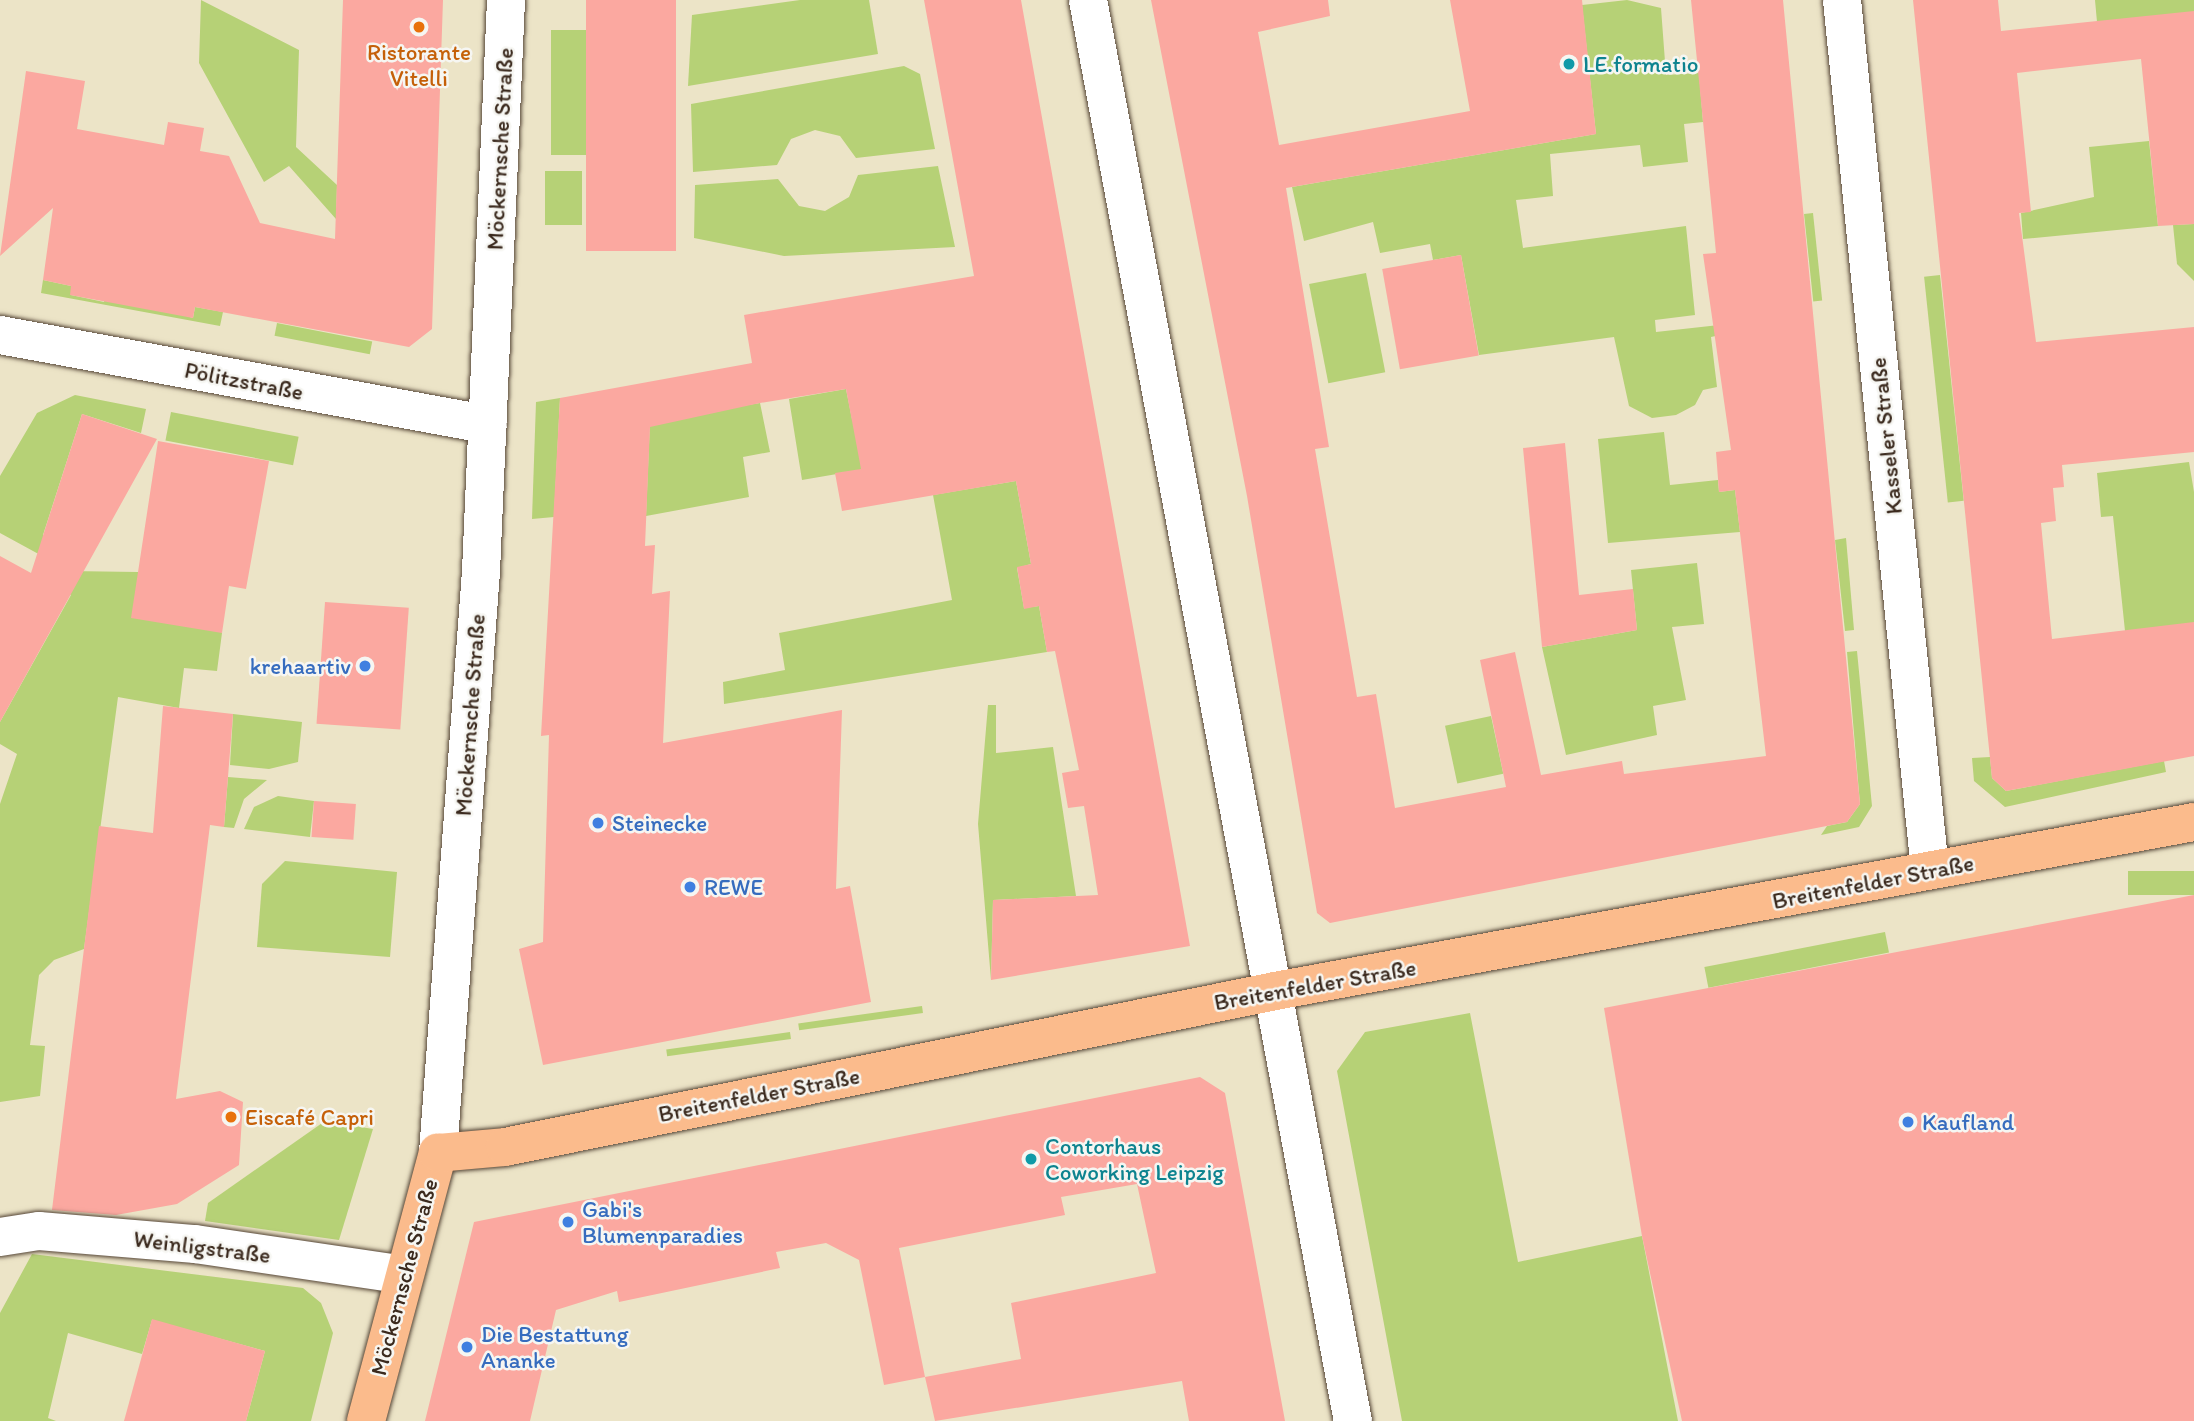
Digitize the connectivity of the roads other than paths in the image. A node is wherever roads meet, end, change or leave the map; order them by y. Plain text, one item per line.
1 (506, 0) edge
2 (1088, 0) edge
3 (1842, 0) edge
4 (5, 347) edge
5 (488, 425) junction
6 (2194, 822) edge
7 (1930, 871) junction
8 (1275, 991) junction
9 (438, 1153) junction
10 (0, 1237) edge
11 (404, 1275) junction
12 (366, 1421) edge
13 (1353, 1421) edge

1 - 5 street, Möckernsche Straße
2 - 8 street
3 - 7 street, Kasseler Straße
4 - 5 street, Pölitzstraße
5 - 9 street, Möckernsche Straße
6 - 7 main road, Breitenfelder Straße
7 - 8 main road, Breitenfelder Straße
8 - 9 main road, Breitenfelder Straße
8 - 13 street
9 - 11 main road, Möckernsche Straße
10 - 11 street, Weinligstraße
11 - 12 main road, Möckernsche Straße

